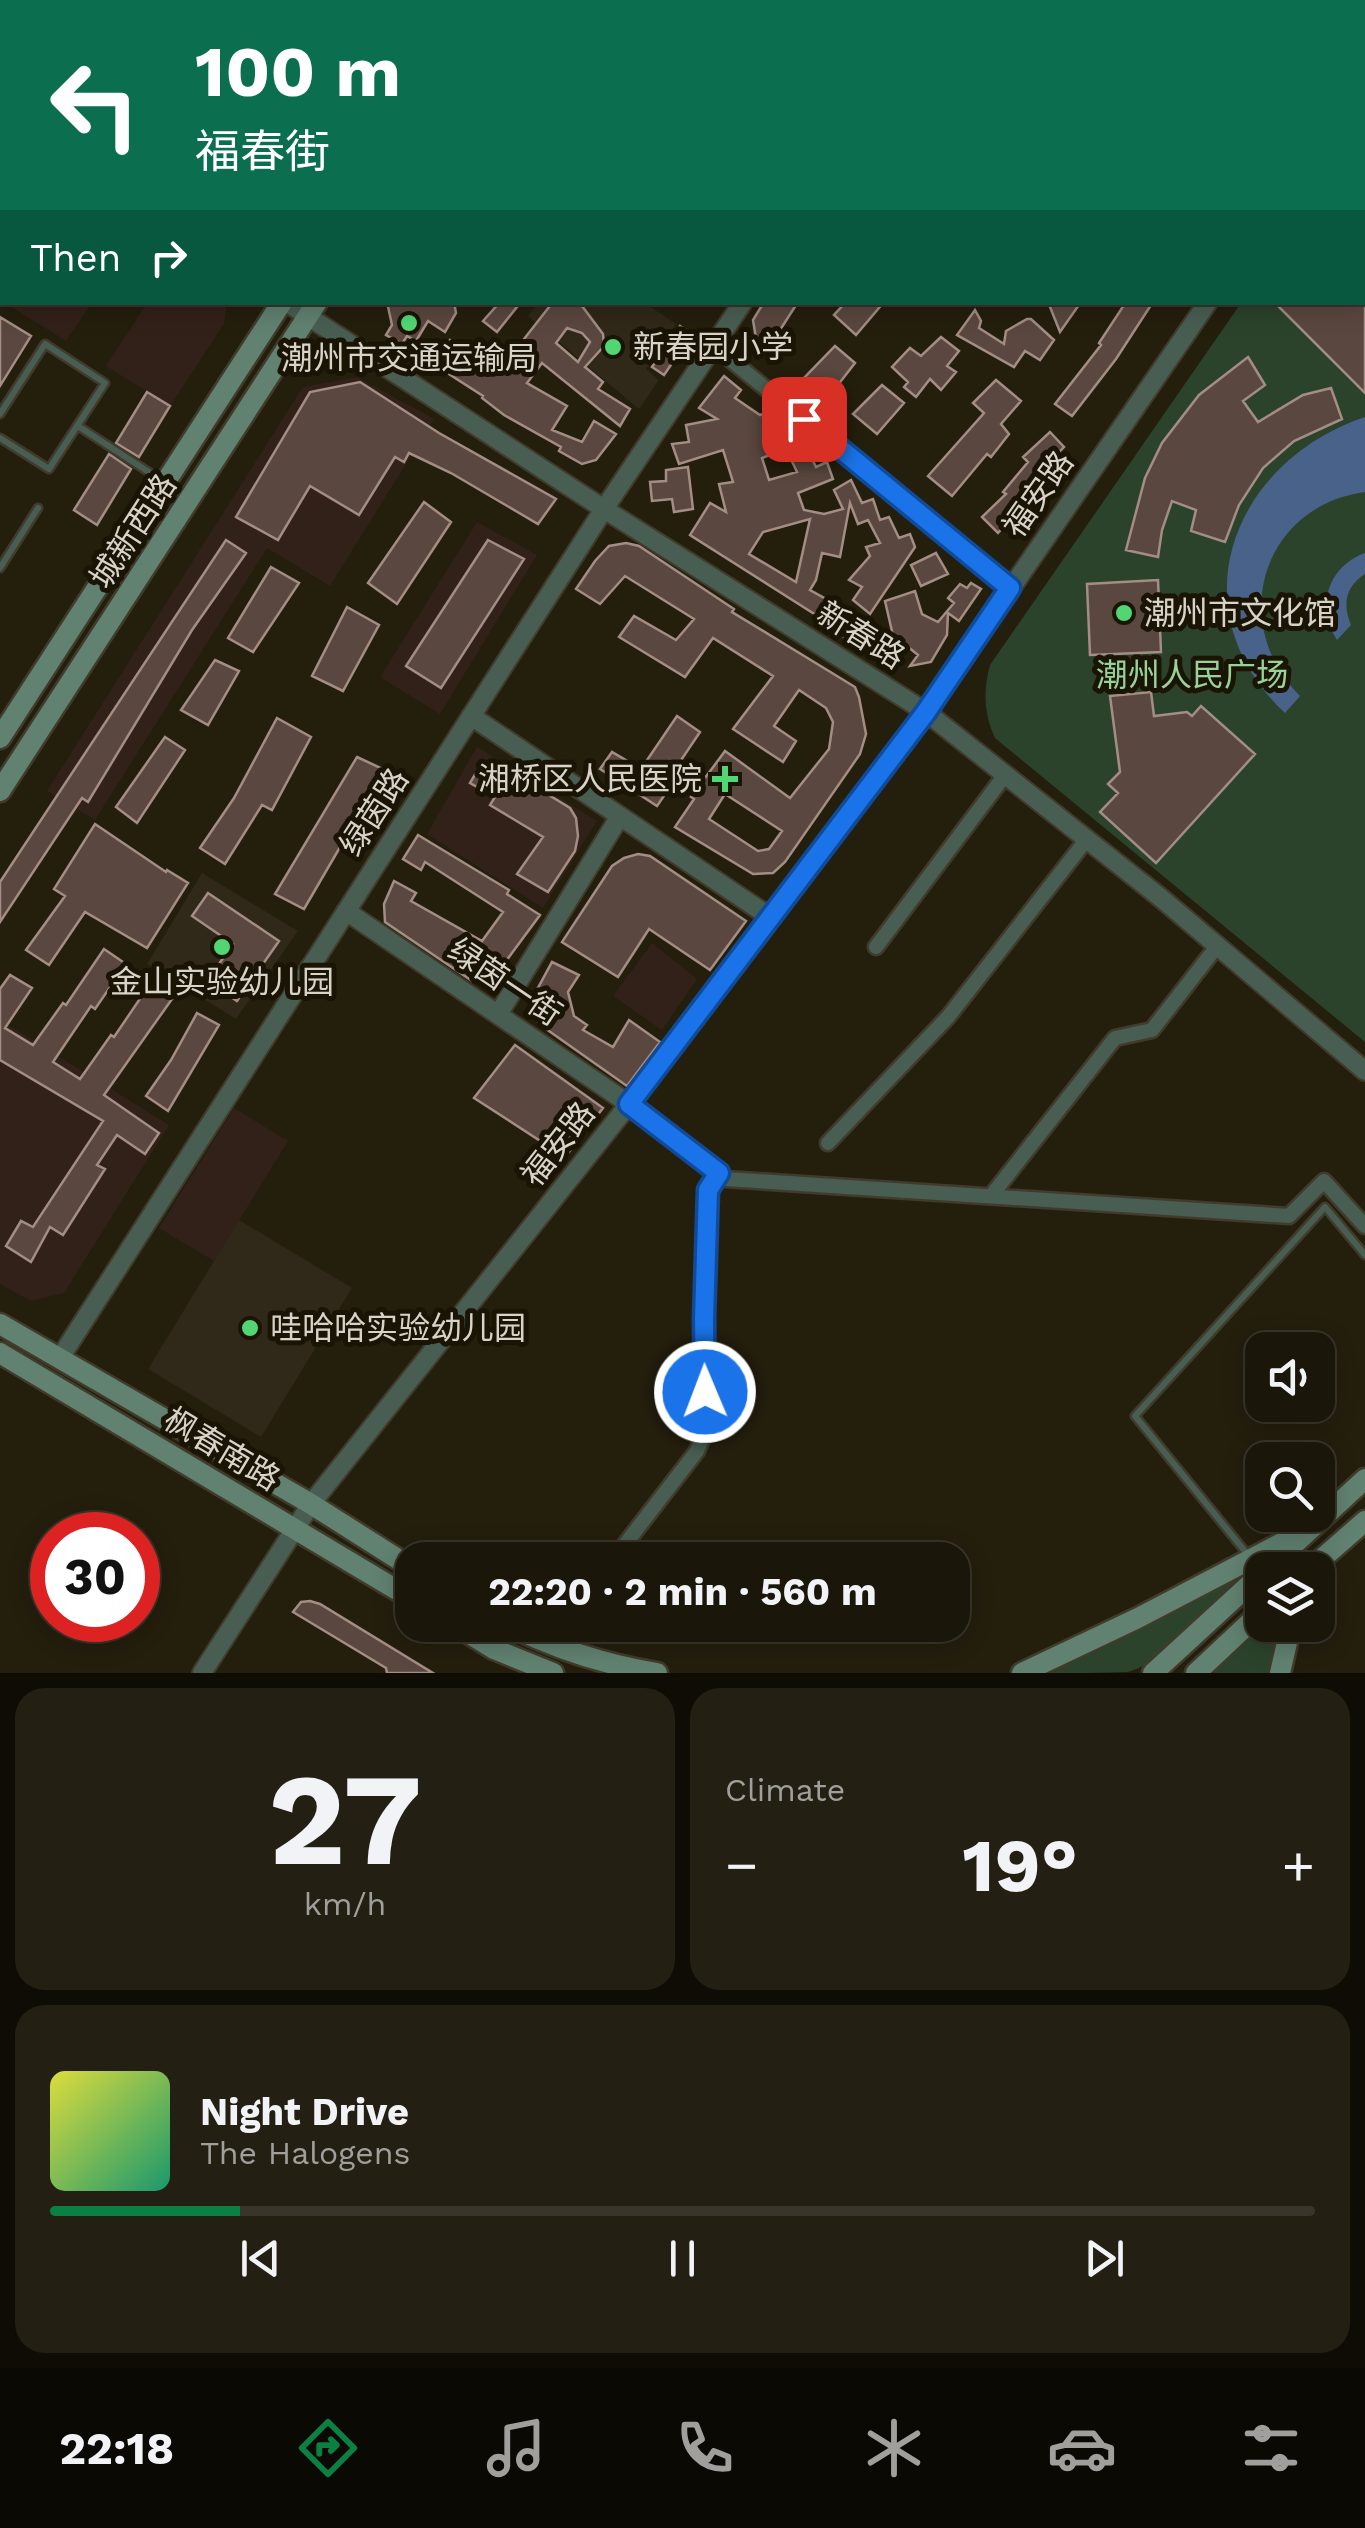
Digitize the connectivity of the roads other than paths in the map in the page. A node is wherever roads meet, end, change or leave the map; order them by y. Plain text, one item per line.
1 (282, 305) edge
2 (741, 305) edge
3 (1206, 305) edge
4 (312, 310) edge
5 (715, 347) junction
6 (0, 414) edge
7 (78, 426) junction
8 (0, 438) edge
9 (165, 483) junction
10 (38, 508) dead end
11 (604, 509) junction
12 (0, 568) edge
13 (1010, 588) junction
14 (926, 712) junction
15 (472, 716) junction
16 (0, 738) edge
17 (1006, 774) junction
18 (0, 791) edge
19 (620, 816) junction
20 (1087, 840) junction
21 (346, 911) junction
22 (770, 917) junction
23 (1218, 945) junction
24 (876, 947) dead end
25 (499, 1013) junction
26 (1365, 1071) edge
27 (629, 1104) junction
28 (828, 1143) dead end
29 (719, 1173) junction
30 (991, 1196) junction
31 (1365, 1226) edge
32 (1365, 1255) edge
33 (0, 1324) edge
34 (0, 1353) edge
35 (60, 1358) junction
36 (1365, 1479) edge
37 (311, 1504) junction
38 (1365, 1522) edge
39 (296, 1528) junction
40 (627, 1542) edge
41 (1248, 1552) edge
42 (1280, 1552) edge
43 (1330, 1552) edge
44 (395, 1557) edge
45 (1245, 1574) edge
46 (1245, 1583) edge
47 (395, 1589) edge
48 (1245, 1626) edge
49 (482, 1642) edge
50 (1287, 1642) edge
51 (548, 1643) edge
52 (202, 1673) edge
53 (553, 1673) edge
54 (657, 1673) edge
55 (1022, 1673) edge
56 (1153, 1673) edge
57 (1196, 1673) edge
58 (1280, 1673) edge

1 - 9 main road, 城新西路
2 - 5 street, 绿茵路
3 - 13 street, 福安路
4 - 11 street, 新春路
4 - 18 main road, 城新西路
5 - 11 street, 绿茵路
5 - 13 street
6 - 7 lane
7 - 8 lane
7 - 9 lane
9 - 16 main road, 城新西路
10 - 12 lane
11 - 14 street, 新春路
11 - 15 street, 绿茵路
13 - 14 street, 福安路
14 - 17 street, 新春路
14 - 22 street, 福安路
15 - 19 street
15 - 21 street, 绿茵路
17 - 20 street, 新春路
17 - 24 street
19 - 22 street
19 - 25 street
20 - 23 street, 新春路
20 - 28 street
21 - 25 street, 绿茵一街
21 - 35 street, 绿茵路
22 - 27 street, 福安路
23 - 26 street, 新春路
23 - 30 street
25 - 27 street, 绿茵一街
27 - 29 street
27 - 37 street, 福安路
29 - 30 street
29 - 40 street
30 - 31 street
32 - 41 lane
33 - 35 main road, 枫春南路
34 - 39 main road, 枫春南路
35 - 37 main road, 枫春南路
36 - 42 main road
37 - 39 street, 福安路
37 - 44 main road, 枫春南路
38 - 43 main road
39 - 47 main road, 枫春南路
39 - 52 street, 福安路
45 - 55 main road
46 - 56 main road
48 - 57 main road
49 - 53 main road
50 - 58 main road
51 - 54 main road

